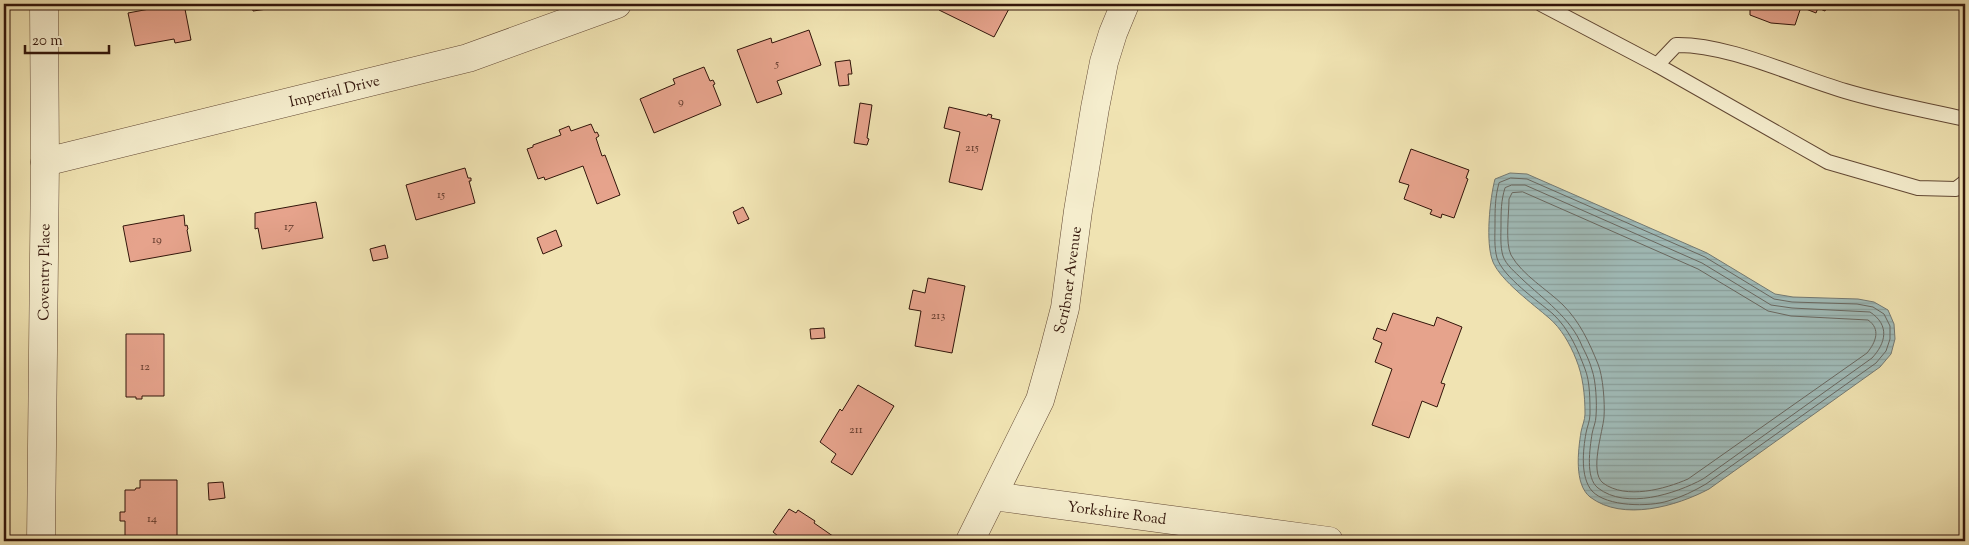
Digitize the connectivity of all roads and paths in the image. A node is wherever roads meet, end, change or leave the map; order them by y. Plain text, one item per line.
1 (44, 4) edge
2 (617, 4) edge
3 (1124, 4) edge
4 (1541, 4) edge
5 (1656, 66) junction
6 (1965, 119) edge
7 (45, 162) junction
8 (1965, 182) edge
9 (993, 496) junction
10 (40, 541) edge
11 (970, 541) edge
12 (1329, 541) edge

1 - 7 street, Coventry Place
2 - 7 street, Imperial Drive
3 - 9 street, Scribner Avenue
4 - 5 lane
5 - 6 lane
5 - 8 lane
7 - 10 street, Coventry Place
9 - 11 street, Scribner Avenue
9 - 12 street, Yorkshire Road

